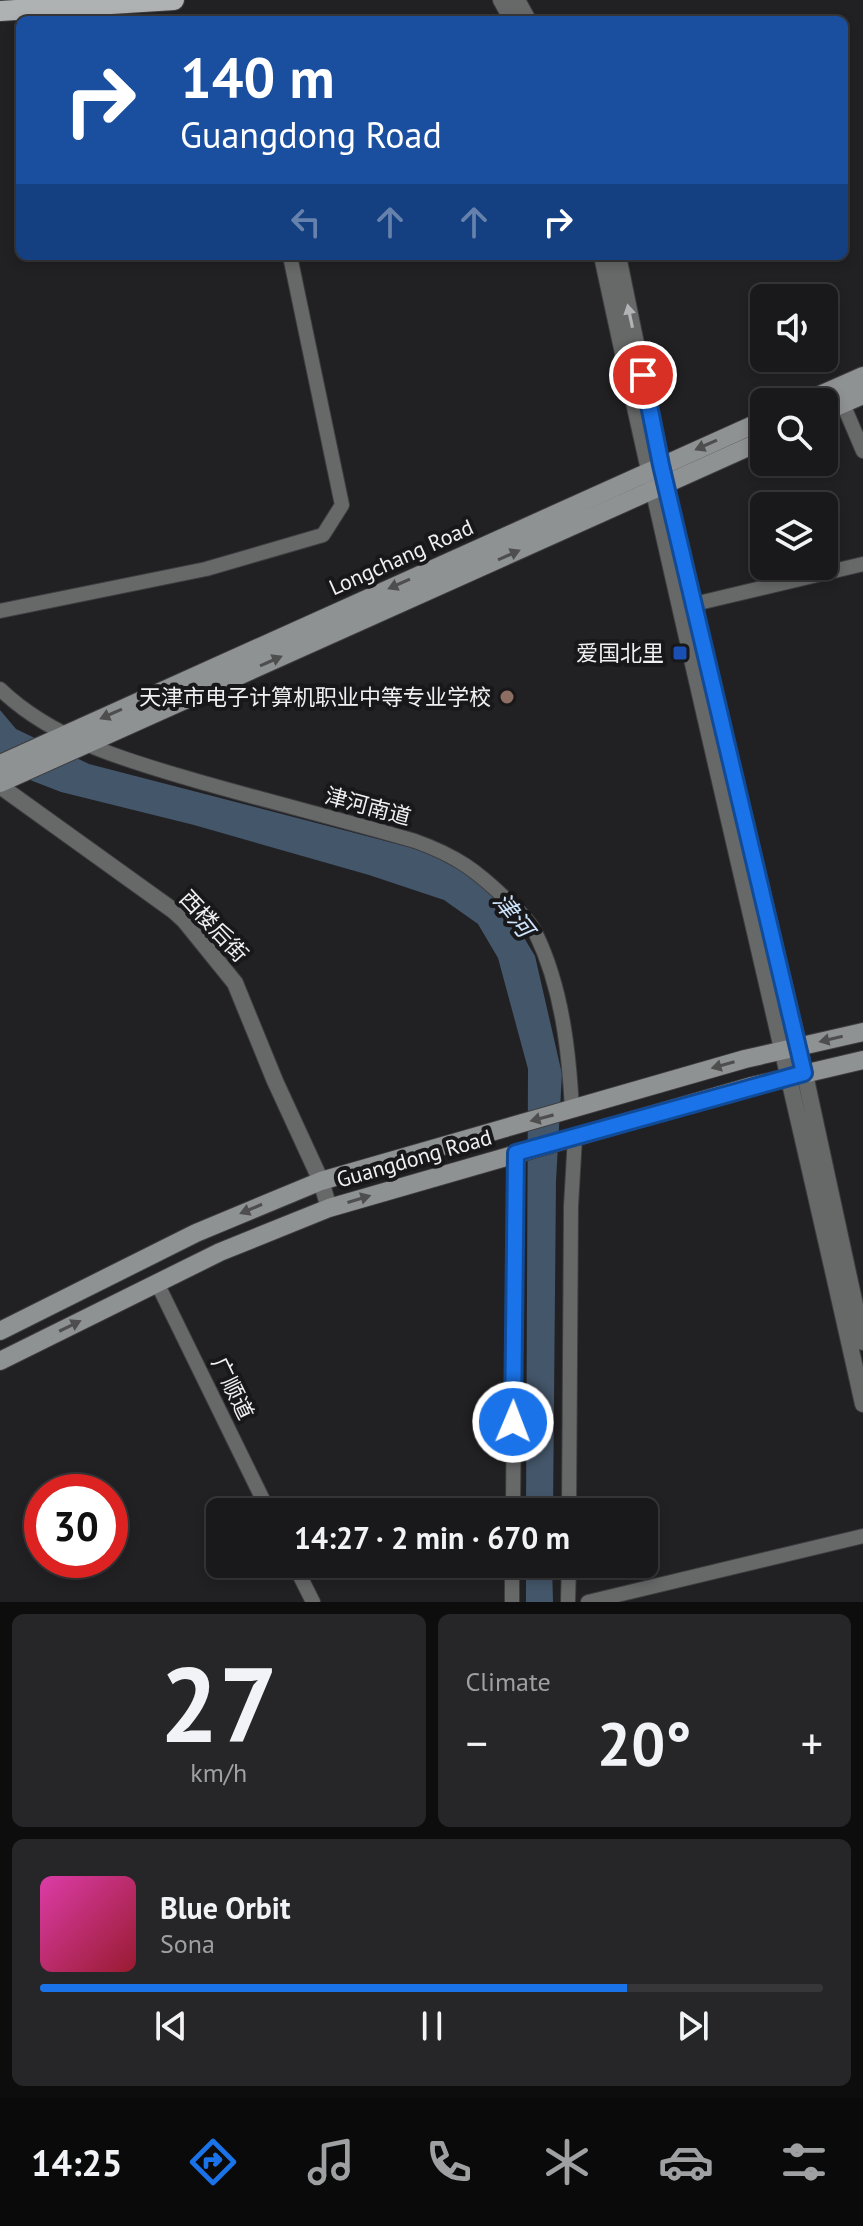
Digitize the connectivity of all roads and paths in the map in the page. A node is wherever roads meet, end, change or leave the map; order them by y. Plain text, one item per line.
1 (174, 0) edge
2 (0, 11) edge
3 (291, 260) edge
4 (603, 260) edge
5 (619, 260) edge
6 (863, 376) edge
7 (836, 388) edge
8 (863, 395) edge
9 (843, 404) junction
10 (838, 406) edge
11 (750, 426) edge
12 (750, 446) edge
13 (863, 451) edge
14 (655, 468) junction
15 (660, 488) junction
16 (863, 564) edge
17 (688, 606) junction
18 (0, 611) edge
19 (0, 689) edge
20 (71, 742) junction
21 (2, 778) edge
22 (863, 1032) edge
23 (792, 1048) junction
24 (863, 1060) edge
25 (797, 1074) junction
26 (572, 1110) junction
27 (575, 1137) junction
28 (516, 1153) junction
29 (321, 1181) junction
30 (329, 1208) junction
31 (157, 1283) junction
32 (0, 1331) edge
33 (863, 1342) edge
34 (0, 1361) edge
35 (863, 1404) edge
36 (262, 1498) edge
37 (513, 1498) edge
38 (569, 1498) edge
39 (863, 1536) edge
40 (301, 1578) edge
41 (512, 1578) edge
42 (569, 1578) edge
43 (313, 1602) edge
44 (512, 1602) edge
45 (568, 1602) edge
46 (588, 1602) edge

1 - 2 main road
3 - 18 street
4 - 14 street
14 -> 5 street
6 - 7 main road
8 - 9 main road
9 - 10 main road
9 - 13 street
11 -> 14 main road, Longchang Road
12 - 15 main road, Longchang Road
14 - 15 street
14 -> 20 main road, Longchang Road
15 - 17 street
20 -> 15 main road, Longchang Road
16 - 17 street
17 - 23 street
19 - 20 street, 津河南道
20 - 21 main road
20 - 26 street, 津河南道
21 - 29 street, 西楼后街
22 -> 23 main road
23 - 25 street
23 -> 26 main road
24 - 25 main road, Guangdong Road
25 - 27 main road, Guangdong Road
25 - 33 street
25 - 35 street
26 -> 29 main road, Guangdong Road
27 - 28 main road, Guangdong Road
27 - 38 street
30 -> 28 main road, Guangdong Road
28 - 37 street
29 - 30 street, 西楼后街
29 -> 32 main road, Guangdong Road
30 - 31 main road, Guangdong Road
34 -> 31 main road, Guangdong Road
31 - 36 street, 广顺道
39 - 46 street
40 - 43 street
41 - 44 street
42 - 45 street

